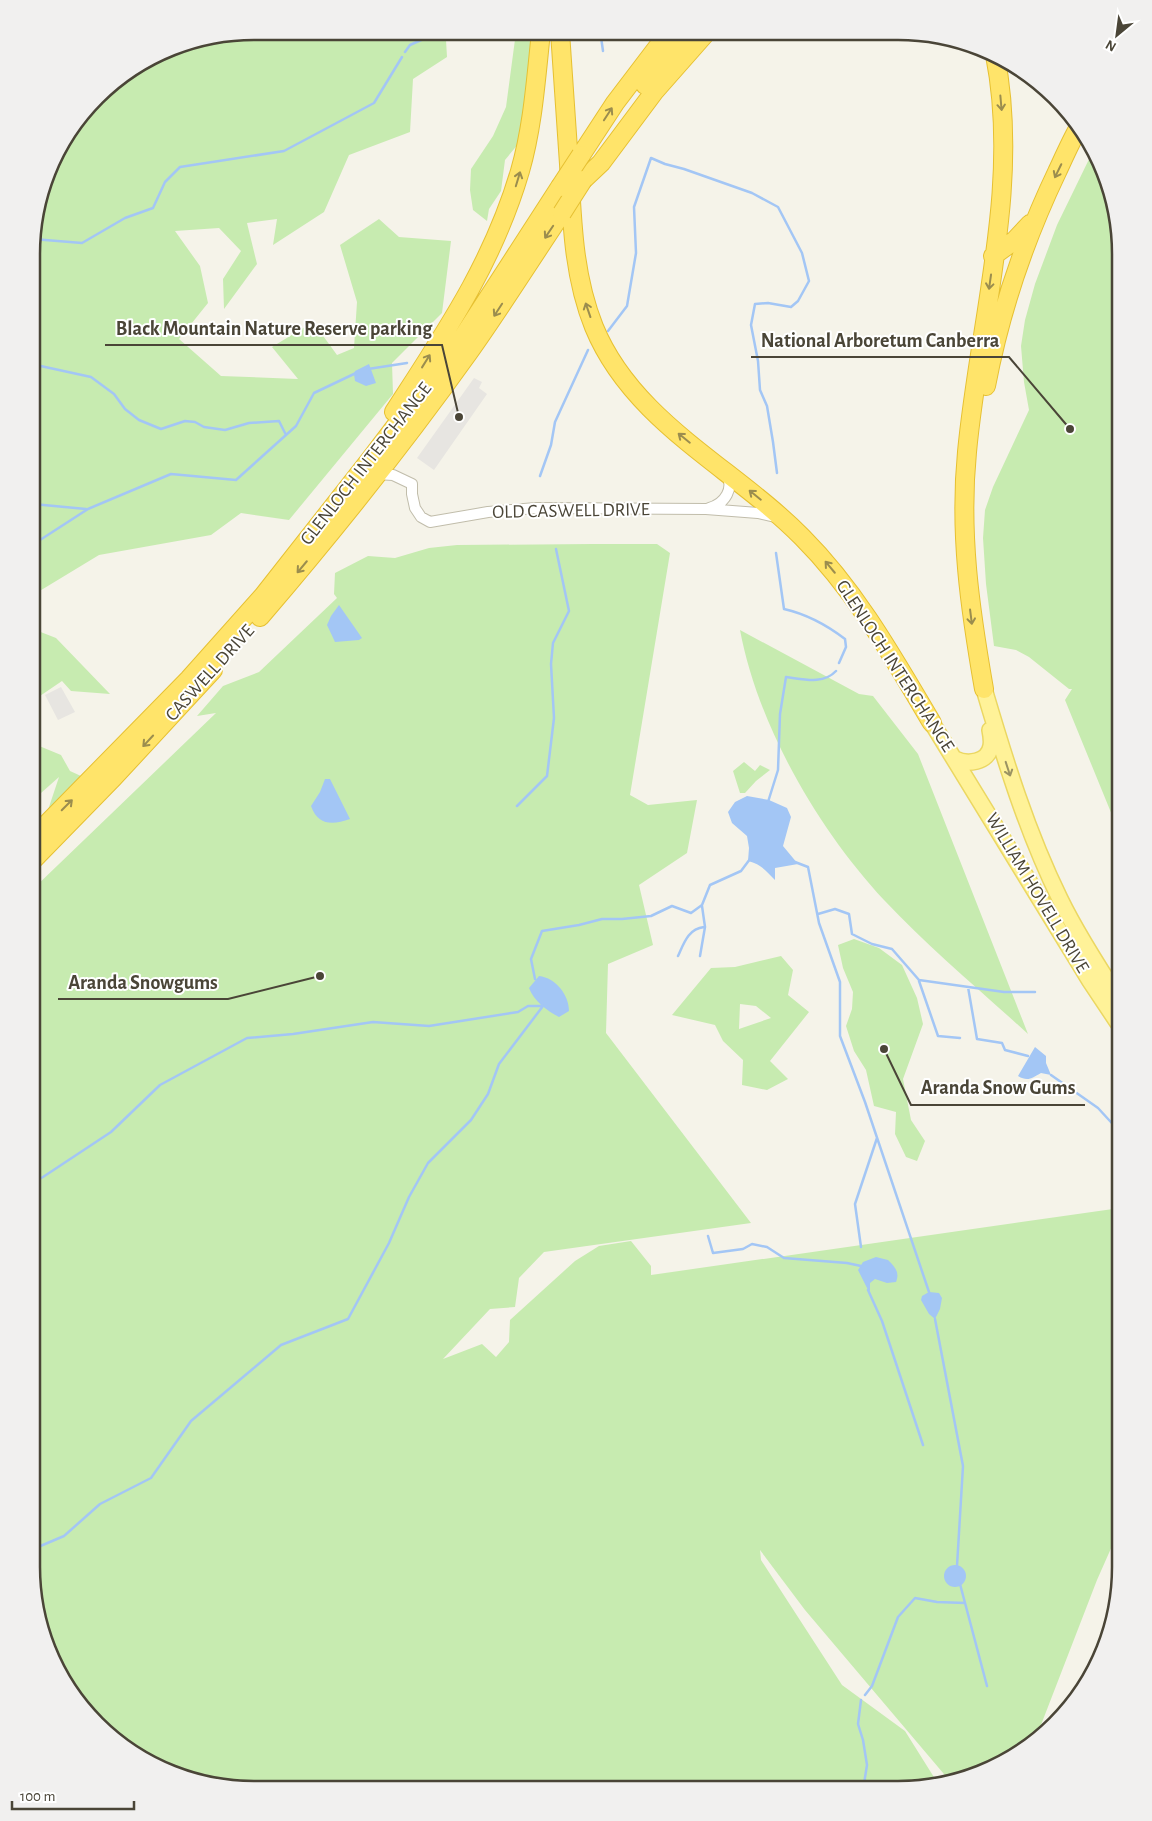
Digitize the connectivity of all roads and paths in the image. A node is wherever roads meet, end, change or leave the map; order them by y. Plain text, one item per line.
1 (540, 40) edge
2 (561, 40) edge
3 (568, 40) edge
4 (662, 40) edge
5 (680, 40) edge
6 (699, 40) edge
7 (996, 64) edge
8 (565, 104) junction
9 (1076, 134) edge
10 (583, 180) junction
11 (1040, 209) junction
12 (993, 256) junction
13 (722, 469) junction
14 (376, 474) junction
15 (706, 509) junction
16 (787, 522) junction
17 (301, 546) junction
18 (967, 585) junction
19 (984, 689) junction
20 (932, 723) joint
21 (955, 759) junction
22 (40, 832) edge
23 (40, 853) edge
24 (1112, 988) edge
25 (1112, 1014) edge

17 -> 1 highway
2 - 8 highway, GLENLOCH INTERCHANGE
3 - 8 highway
17 -> 4 highway, GLENLOCH INTERCHANGE, bridge
5 - 10 highway, GLENLOCH INTERCHANGE
6 - 10 highway
7 -> 12 highway
13 -> 8 highway, GLENLOCH INTERCHANGE
9 -> 11 highway
10 -> 14 highway, GLENLOCH INTERCHANGE, bridge
11 - 12 highway
11 - 18 highway
12 -> 18 highway
13 - 15 street
16 -> 13 highway, GLENLOCH INTERCHANGE
14 - 15 street, OLD CASWELL DRIVE
14 -> 23 highway, CASWELL DRIVE
15 - 16 street, OLD CASWELL DRIVE
20 -> 16 highway, GLENLOCH INTERCHANGE
22 -> 17 highway, GLENLOCH INTERCHANGE
18 -> 19 highway
19 - 21 main road
19 -> 24 main road, WILLIAM HOVELL DRIVE
20 - 21 main road, GLENLOCH INTERCHANGE
21 - 25 main road, WILLIAM HOVELL DRIVE

